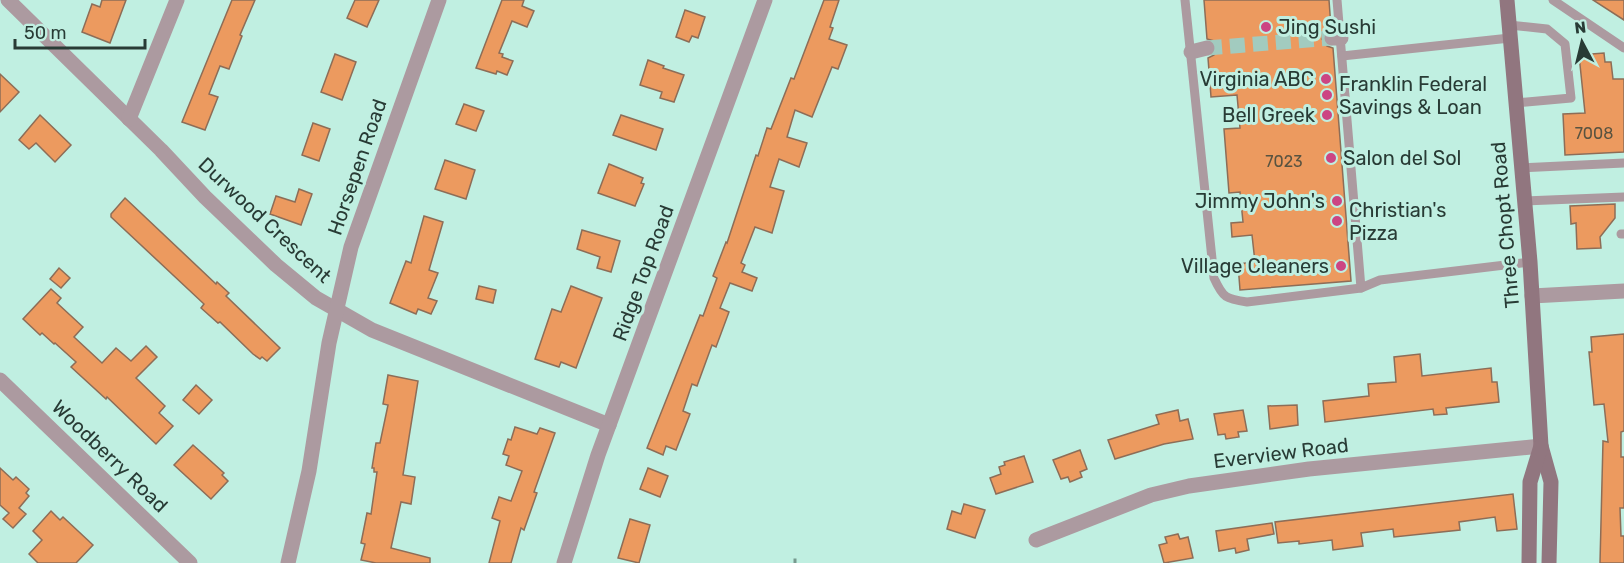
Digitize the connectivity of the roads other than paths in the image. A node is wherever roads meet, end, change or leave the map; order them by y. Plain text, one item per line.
1 (8, 0) edge
2 (177, 0) edge
3 (439, 0) edge
4 (765, 0) edge
5 (1185, 0) edge
6 (1337, 0) edge
7 (1507, 0) edge
8 (1554, 0) edge
9 (1509, 32) junction
10 (1207, 48) tunnel mouth
11 (1624, 48) edge
12 (1191, 52) junction
13 (1342, 56) junction
14 (1516, 103) junction
15 (129, 119) junction
16 (1624, 163) edge
17 (1521, 168) junction
18 (1624, 197) edge
19 (1524, 201) junction
20 (1530, 262) junction
21 (1361, 288) junction
22 (1624, 291) edge
23 (1532, 296) junction
24 (336, 310) junction
25 (0, 380) edge
26 (609, 426) junction
27 (1541, 446) junction
28 (1036, 540) dead end
29 (190, 563) edge
30 (288, 563) edge
31 (564, 563) edge
32 (1529, 563) edge
33 (1550, 563) edge

1 - 15 street, Durwood Crescent
2 - 15 street
3 - 24 street, Horsepen Road
4 - 26 street, Ridge Top Road
5 - 12 lane
6 - 13 lane
7 - 9 main road, Three Chopt Road
8 - 11 lane
9 - 13 lane
9 - 14 main road, Three Chopt Road
9 - 14 lane
10 - 12 street
12 - 21 lane
13 - 21 lane
14 - 17 main road, Three Chopt Road
15 - 24 street, Durwood Crescent
16 - 17 lane
17 - 19 main road, Three Chopt Road
18 - 19 lane
19 - 20 main road, Three Chopt Road
20 - 21 lane
20 - 23 main road, Three Chopt Road
22 - 23 street
23 - 27 main road, Three Chopt Road
24 - 26 street, Durwood Crescent
24 - 30 street, Horsepen Road
25 - 29 street, Woodberry Road
26 - 31 street, Ridge Top Road
27 - 28 street, Everview Road
27 - 32 main road, Three Chopt Road
27 - 33 main road, Three Chopt Road

